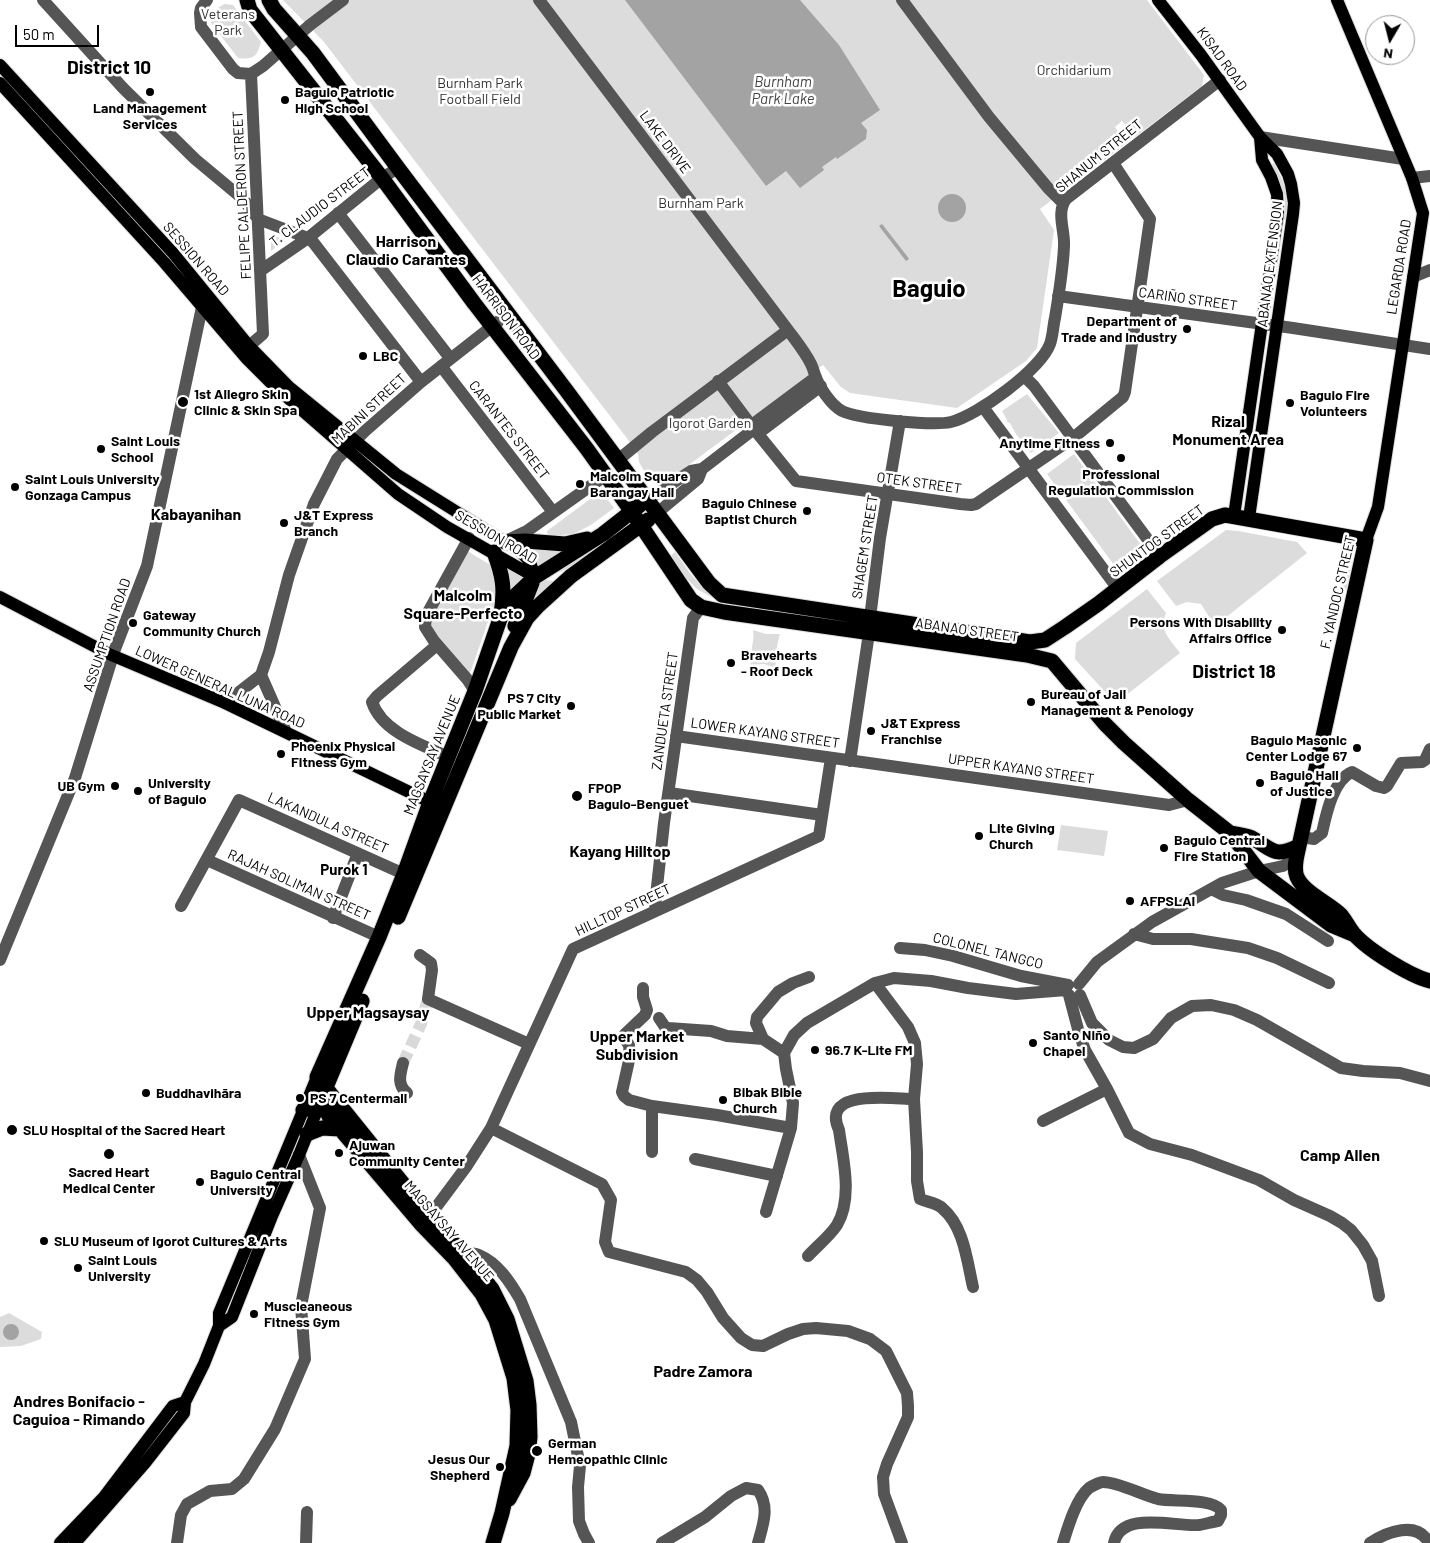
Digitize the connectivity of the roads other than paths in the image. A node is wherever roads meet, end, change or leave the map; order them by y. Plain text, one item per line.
1 (43, 0) edge
2 (207, 0) edge
3 (247, 0) edge
4 (269, 0) edge
5 (343, 0) edge
6 (539, 0) edge
7 (902, 0) edge
8 (1158, 0) edge
9 (1337, 0) edge
10 (297, 36) junction
11 (280, 50) junction
12 (0, 65) edge
13 (251, 74) junction
14 (1220, 80) junction
15 (0, 83) edge
16 (1260, 137) junction
17 (1404, 159) junction
18 (1113, 163) junction
19 (398, 168) junction
20 (1430, 176) edge
21 (382, 178) junction
22 (1412, 178) junction
23 (1063, 203) junction
24 (338, 213) junction
25 (258, 219) junction
26 (1277, 222) junction
27 (1292, 225) junction
28 (308, 238) junction
29 (1430, 270) edge
30 (260, 271) junction
31 (1413, 277) junction
32 (1058, 296) junction
33 (202, 306) junction
34 (1138, 307) junction
35 (508, 313) junction
36 (1262, 324) junction
37 (492, 326) junction
38 (1278, 326) junction
39 (788, 330) junction
40 (1403, 345) junction
41 (249, 346) junction
42 (1430, 349) edge
43 (445, 362) junction
44 (1024, 376) junction
45 (718, 381) junction
46 (421, 382) junction
47 (819, 382) junction
48 (983, 407) junction
49 (900, 421) junction
50 (1248, 423) junction
51 (1263, 426) junction
52 (754, 429) junction
53 (1073, 438) junction
54 (350, 445) junction
55 (618, 460) junction
56 (1030, 468) junction
57 (702, 469) junction
58 (606, 475) junction
59 (888, 494) junction
60 (647, 500) junction
61 (553, 512) junction
62 (632, 512) junction
63 (657, 513) junction
64 (1242, 517) junction
65 (641, 525) junction
66 (603, 534) junction
67 (469, 538) junction
68 (1366, 540) junction
69 (500, 547) junction
70 (1160, 556) junction
71 (535, 576) junction
72 (572, 576) junction
73 (1118, 589) junction
74 (0, 596) edge
75 (702, 607) junction
76 (501, 616) junction
77 (870, 618) junction
78 (1065, 627) junction
79 (869, 633) junction
80 (957, 638) junction
81 (1030, 642) joint
82 (437, 645) junction
83 (511, 647) junction
84 (112, 655) junction
85 (1052, 661) junction
86 (261, 675) junction
87 (475, 691) junction
88 (225, 703) junction
89 (286, 732) junction
90 (676, 736) junction
91 (1430, 749) edge
92 (449, 757) junction
93 (831, 758) junction
94 (850, 761) junction
95 (669, 793) junction
96 (1188, 800) junction
97 (430, 802) junction
98 (822, 815) junction
99 (1230, 833) junction
100 (1299, 847) junction
101 (358, 853) junction
102 (206, 860) junction
103 (1259, 871) junction
104 (404, 874) junction
105 (1210, 889) junction
106 (181, 906) dead end
107 (657, 910) junction
108 (333, 918) junction
109 (1134, 934) junction
110 (1355, 936) junction
111 (379, 937) junction
112 (1328, 940) dead end
113 (900, 948) dead end
114 (420, 955) dead end
115 (0, 960) edge
116 (809, 977) dead end
117 (1428, 981) edge
118 (875, 983) junction
119 (1329, 983) dead end
120 (643, 988) dead end
121 (1072, 990) junction
122 (659, 1018) dead end
123 (763, 1039) junction
124 (529, 1044) junction
125 (784, 1054) junction
126 (403, 1064) tunnel mouth
127 (1430, 1081) edge
128 (1107, 1089) junction
129 (407, 1093) dead end
130 (318, 1099) junction
131 (914, 1099) junction
132 (652, 1106) junction
133 (1043, 1121) dead end
134 (344, 1123) junction
135 (491, 1128) junction
136 (791, 1128) junction
137 (307, 1134) junction
138 (652, 1152) dead end
139 (299, 1155) junction
140 (695, 1159) dead end
141 (777, 1176) junction
142 (766, 1212) dead end
143 (425, 1220) junction
144 (458, 1256) junction
145 (808, 1256) dead end
146 (973, 1287) dead end
147 (1379, 1296) dead end
148 (220, 1326) junction
149 (185, 1402) junction
150 (307, 1512) dead end
151 (60, 1543) edge
152 (75, 1543) edge
153 (177, 1543) edge
154 (306, 1543) edge
155 (493, 1543) edge
156 (589, 1543) edge
157 (662, 1543) edge
158 (758, 1543) edge
159 (902, 1543) edge
160 (1063, 1543) edge
161 (1114, 1543) edge
162 (1370, 1543) edge
163 (1430, 1543) edge

1 - 25 street
2 - 13 street
3 - 11 highway, HARRISON ROAD
4 - 10 highway, HARRISON ROAD
5 - 10 street
6 - 39 street, LAKE DRIVE
7 - 23 street
8 - 14 main road, KISAD ROAD
9 - 17 main road, LEGARDA ROAD
10 - 11 street
10 - 19 highway, HARRISON ROAD
11 - 13 street
11 - 21 highway, HARRISON ROAD
12 - 41 main road, SESSION ROAD
13 - 25 street, FELIPE CALDERON STREET
14 - 16 main road, KISAD ROAD
14 - 18 street, SHANUM STREET
15 - 33 main road, SESSION ROAD
16 - 17 street
16 - 26 main road, ABANAO EXTENSION
16 - 27 main road, ABANAO EXTENSION
17 - 22 main road, LEGARDA ROAD
18 - 23 street, SHANUM STREET
18 - 34 street, OTEK STREET
19 - 21 street, T. CLAUDIO STREET
19 - 35 highway, HARRISON ROAD
20 - 22 street
21 - 24 street, T. CLAUDIO STREET
21 - 37 highway, HARRISON ROAD
22 - 31 main road, LEGARDA ROAD
23 - 32 street, SHANUM STREET
24 - 28 street, T. CLAUDIO STREET
24 - 43 street, CARANTES STREET
25 - 28 street
25 - 30 street, FELIPE CALDERON STREET
26 - 27 main road
26 - 36 main road, ABANAO EXTENSION
27 - 38 main road, ABANAO EXTENSION
28 - 30 street, T. CLAUDIO STREET
28 - 46 street
29 - 31 street
30 - 41 street, FELIPE CALDERON STREET
31 - 40 main road, LEGARDA ROAD
32 - 34 street, CARIÑO STREET
32 - 44 street, SHANUM STREET
33 - 54 main road, SESSION ROAD
33 - 84 street, ASSUMPTION ROAD
34 - 36 street, CARIÑO STREET
34 - 53 street, OTEK STREET
35 - 37 street, MABINI STREET
35 - 55 highway, HARRISON ROAD
36 - 38 street, CARIÑO STREET
36 - 50 main road, ABANAO EXTENSION
37 - 43 street, MABINI STREET
37 - 58 highway, HARRISON ROAD
38 - 40 street, CARIÑO STREET
38 - 51 main road, ABANAO EXTENSION
39 - 45 street
39 - 47 street, LAKE DRIVE
40 - 42 street, CARIÑO STREET
40 - 68 main road, F. YANDOC STREET
41 - 54 main road, SESSION ROAD
43 - 46 street, MABINI STREET
43 - 61 street, CARANTES STREET
44 - 48 street, SHANUM STREET
44 - 53 street
45 - 52 street, OTEK STREET
45 - 55 street
46 - 54 street, MABINI STREET
47 - 49 street, SHANUM STREET
47 - 52 street
48 - 49 street, SHANUM STREET
48 - 56 street
49 - 59 street, SHAGEM STREET
50 - 51 main road
50 - 64 main road, ABANAO EXTENSION
51 - 64 main road, ABANAO EXTENSION
52 - 57 street
52 - 59 street, OTEK STREET
53 - 56 street, OTEK STREET
53 - 70 street
54 - 67 main road, SESSION ROAD
54 - 69 main road, SESSION ROAD
54 - 86 street, MABINI STREET
55 - 60 highway, HARRISON ROAD
56 - 59 street, OTEK STREET
56 - 73 street
57 - 60 street
57 - 63 street
58 - 61 street
58 - 62 highway, HARRISON ROAD
59 - 77 street, SHAGEM STREET
60 - 62 highway, MAGSAYSAY AVENUE
60 - 63 highway, ABANAO STREET
61 - 69 street
62 - 65 highway
62 - 66 highway, MAGSAYSAY AVENUE
63 - 65 highway
63 - 77 highway, ABANAO STREET
64 - 68 highway, SHUNTOG STREET
64 - 70 highway, SHUNTOG STREET
65 - 72 highway
65 - 75 highway
66 - 69 highway
66 - 71 highway, MAGSAYSAY AVENUE
67 - 69 main road, SESSION ROAD
67 - 82 street
68 - 100 highway, F. YANDOC STREET
69 - 71 main road, SESSION ROAD
69 - 76 highway
70 - 73 highway, SHUNTOG STREET
71 - 72 highway
71 - 76 highway, MAGSAYSAY AVENUE
71 - 83 highway
72 - 83 highway
73 - 78 highway, SHUNTOG STREET
74 - 84 main road, LOWER GENERAL LUNA ROAD
75 - 79 highway, ABANAO STREET
75 - 90 street, ZANDUETA STREET
76 - 87 highway, MAGSAYSAY AVENUE
77 - 80 highway, ABANAO STREET
78 - 81 highway, SHUNTOG STREET
78 - 85 highway, SHUNTOG STREET
79 - 80 highway, ABANAO STREET
79 - 94 street
80 - 81 highway, ABANAO STREET
80 - 85 highway, ABANAO STREET
82 - 87 street
82 - 92 street
83 - 130 highway
84 - 88 main road, LOWER GENERAL LUNA ROAD
84 - 115 street, ASSUMPTION ROAD
85 - 96 highway
86 - 88 street
86 - 89 street
87 - 92 highway, MAGSAYSAY AVENUE
88 - 89 main road, LOWER GENERAL LUNA ROAD
89 - 97 main road, LOWER GENERAL LUNA ROAD
90 - 93 street, LOWER KAYANG STREET
90 - 95 street, ZANDUETA STREET
91 - 100 street
92 - 97 highway, MAGSAYSAY AVENUE
93 - 94 street, LOWER KAYANG STREET
93 - 98 street, HILLTOP STREET
94 - 96 street, UPPER KAYANG STREET
95 - 98 street
95 - 107 street, ZANDUETA STREET
96 - 99 highway
97 - 104 highway, MAGSAYSAY AVENUE
98 - 107 street, HILLTOP STREET
99 - 100 highway
99 - 103 highway
100 - 103 street
100 - 110 highway
101 - 102 street, LAKANDULA STREET
101 - 104 street, LAKANDULA STREET
101 - 108 street
102 - 106 street
102 - 108 street, RAJAH SOLIMAN STREET
103 - 105 street
103 - 110 highway
104 - 111 highway, MAGSAYSAY AVENUE
105 - 109 street
105 - 112 street
107 - 124 street, HILLTOP STREET
108 - 111 street, RAJAH SOLIMAN STREET
109 - 119 street
109 - 121 street
110 - 117 highway
111 - 130 highway, MAGSAYSAY AVENUE
113 - 121 street, COLONEL TANGCO
114 - 124 street
116 - 123 street
118 - 121 street
118 - 125 street
118 - 131 street
120 - 132 street
121 - 127 street
121 - 128 street
122 - 123 street
123 - 125 street
124 - 135 street, HILLTOP STREET
125 - 136 street
126 - 129 street
128 - 133 street
128 - 147 street
130 - 134 highway, MAGSAYSAY AVENUE
130 - 134 highway, MAGSAYSAY AVENUE
130 - 137 main road
130 - 148 main road
131 - 145 street
131 - 146 street
132 - 136 street
132 - 138 street
134 - 137 highway
134 - 143 highway, MAGSAYSAY AVENUE
135 - 143 street, HILLTOP STREET
135 - 159 street
136 - 141 street
137 - 139 main road
139 - 148 main road
139 - 153 street
140 - 141 street
141 - 142 street
143 - 144 highway, MAGSAYSAY AVENUE
144 - 155 highway, MAGSAYSAY AVENUE
144 - 156 street
148 - 149 main road
149 - 151 main road
149 - 152 main road
150 - 154 street
157 - 158 street
160 - 161 street
162 - 163 street

